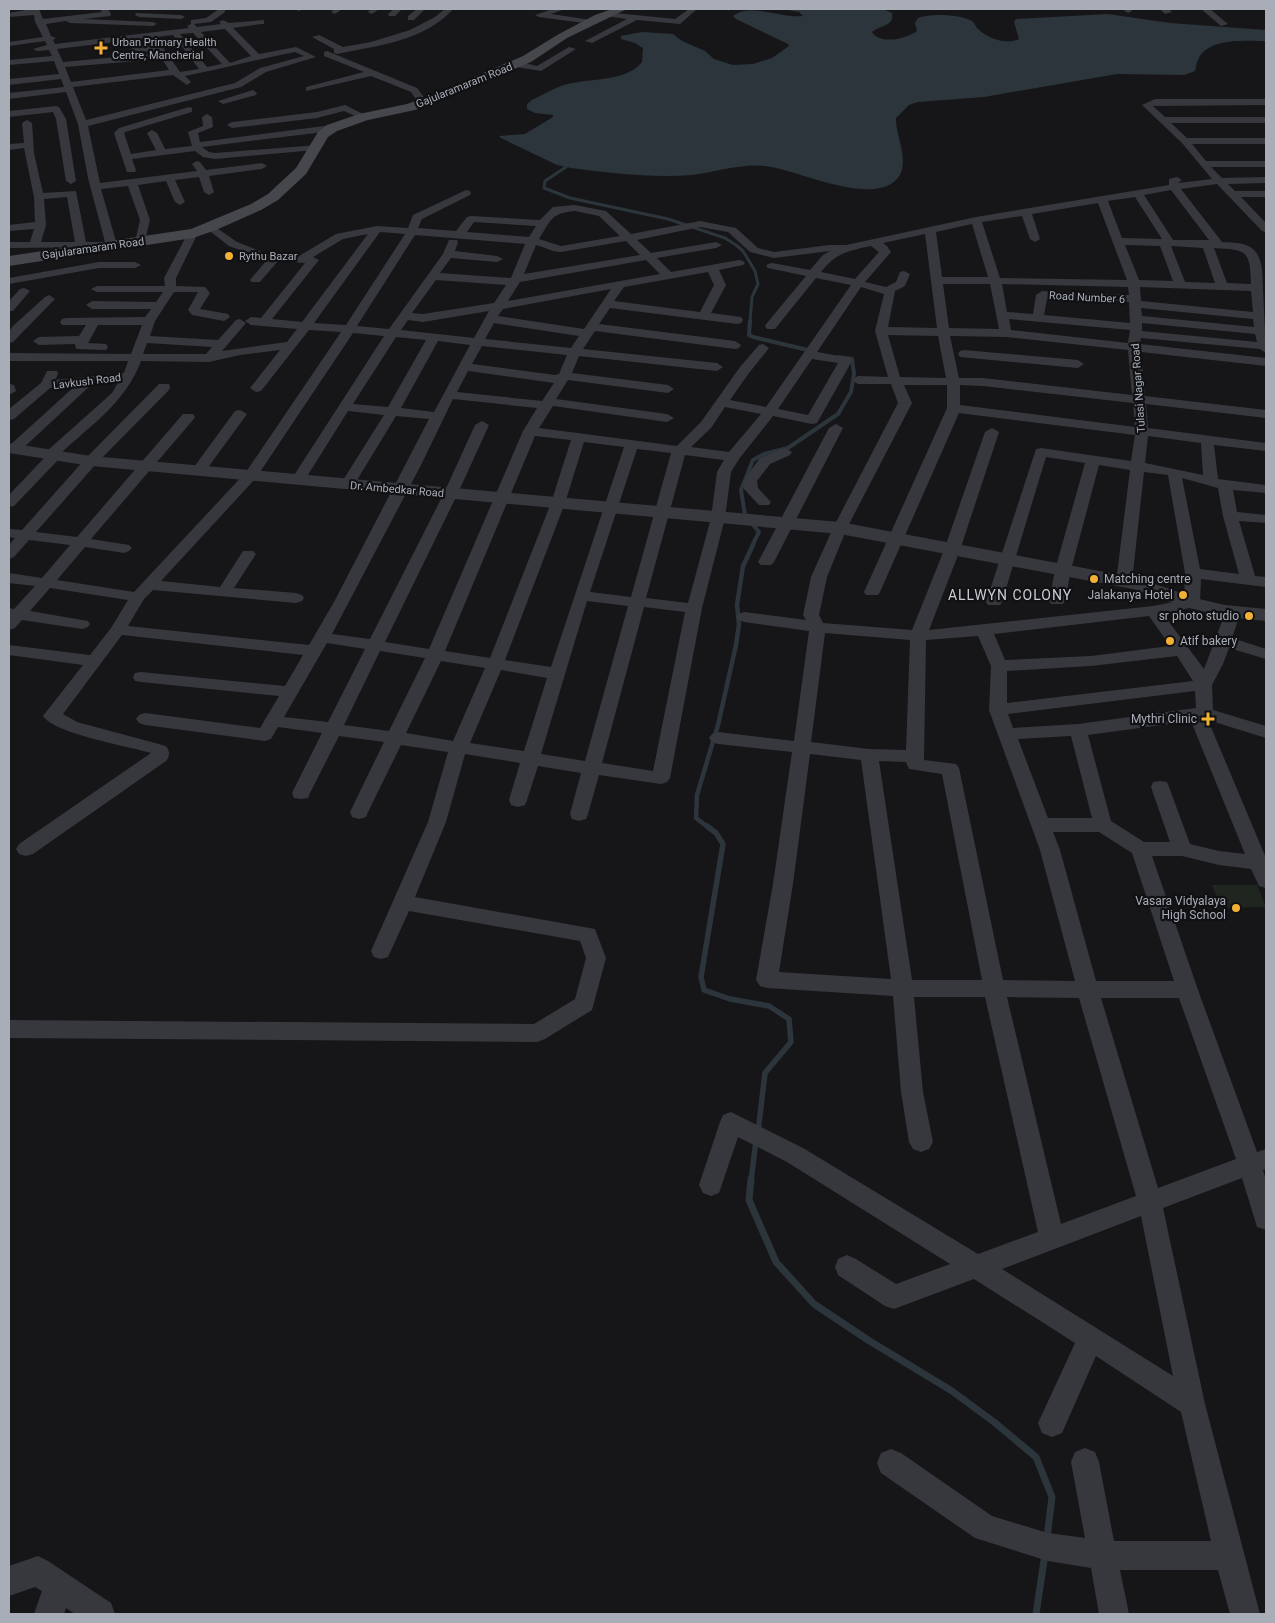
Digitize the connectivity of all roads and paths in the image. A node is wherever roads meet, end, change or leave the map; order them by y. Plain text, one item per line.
1 (99, 9) edge
2 (146, 9) edge
3 (421, 9) edge
4 (449, 9) edge
5 (560, 9) edge
6 (1206, 9) edge
7 (211, 10) edge
8 (686, 11) edge
9 (114, 12) edge
10 (606, 13) edge
11 (9, 15) edge
12 (37, 15) edge
13 (184, 15) joint
14 (254, 15) dead end
15 (636, 17) junction
16 (411, 18) dead end
17 (71, 22) junction
18 (261, 22) junction
19 (153, 24) junction
20 (172, 24) junction
21 (225, 24) junction
22 (1224, 24) dead end
23 (193, 29) junction
24 (270, 30) dead end
25 (97, 32) dead end
26 (14, 34) dead end
27 (176, 34) junction
28 (153, 36) junction
29 (58, 37) dead end
30 (316, 37) dead end
31 (589, 41) dead end
32 (18, 42) junction
33 (50, 43) junction
34 (9, 44) edge
35 (286, 44) dead end
36 (547, 45) junction
37 (296, 49) junction
38 (342, 50) junction
39 (575, 50) joint
40 (161, 52) junction
41 (9, 53) edge
42 (326, 54) junction
43 (362, 56) dead end
44 (257, 57) junction
45 (312, 57) junction
46 (245, 61) junction
47 (344, 61) junction
48 (9, 63) edge
49 (516, 64) junction
50 (228, 66) junction
51 (174, 70) junction
52 (205, 70) junction
53 (263, 70) junction
54 (92, 72) dead end
55 (371, 72) junction
56 (9, 74) edge
57 (235, 75) dead end
58 (65, 77) junction
59 (9, 82) edge
60 (9, 87) edge
61 (309, 89) dead end
62 (253, 94) dead end
63 (202, 95) junction
64 (9, 96) edge
65 (184, 99) junction
66 (1266, 102) edge
67 (423, 103) junction
68 (56, 104) junction
69 (9, 105) edge
70 (204, 106) junction
71 (1151, 110) junction
72 (1266, 110) edge
73 (9, 114) edge
74 (207, 117) dead end
75 (364, 117) junction
76 (1163, 120) junction
77 (1266, 120) edge
78 (27, 123) dead end
79 (232, 125) dead end
80 (332, 128) junction
81 (87, 130) junction
82 (1174, 130) junction
83 (1248, 130) dead end
84 (152, 133) dead end
85 (1185, 141) junction
86 (1266, 141) edge
87 (28, 145) junction
88 (197, 146) junction
89 (9, 147) edge
90 (315, 147) junction
91 (162, 153) junction
92 (127, 157) junction
93 (182, 163) dead end
94 (1203, 164) junction
95 (1266, 164) edge
96 (262, 166) dead end
97 (130, 170) dead end
98 (203, 172) junction
99 (169, 177) junction
100 (1216, 177) junction
101 (96, 178) junction
102 (1266, 180) edge
103 (132, 182) junction
104 (1174, 187) junction
105 (209, 192) dead end
106 (1137, 192) junction
107 (466, 193) dead end
108 (1232, 194) junction
109 (1266, 194) edge
110 (39, 197) junction
111 (1102, 199) junction
112 (180, 202) dead end
113 (1245, 208) junction
114 (1259, 208) dead end
115 (1026, 212) junction
116 (976, 220) junction
117 (1262, 221) edge
118 (544, 223) junction
119 (700, 224) joint
120 (41, 225) junction
121 (211, 227) junction
122 (9, 228) edge
123 (377, 229) junction
124 (1266, 229) edge
125 (930, 230) junction
126 (412, 231) junction
127 (193, 233) junction
128 (458, 234) junction
129 (630, 238) junction
130 (1035, 239) dead end
131 (532, 241) junction
132 (1117, 241) junction
133 (140, 242) junction
134 (872, 242) junction
135 (1166, 242) junction
136 (1212, 243) junction
137 (35, 244) junction
138 (81, 244) junction
139 (716, 244) dead end
140 (9, 245) edge
141 (111, 245) junction
142 (846, 248) junction
143 (448, 254) junction
144 (648, 256) junction
145 (276, 257) junction
146 (301, 259) junction
147 (497, 259) dead end
148 (11, 260) edge
149 (739, 263) dead end
150 (135, 265) dead end
151 (772, 266) dead end
152 (712, 268) junction
153 (52, 273) junction
154 (814, 274) junction
155 (904, 274) dead end
156 (432, 276) junction
157 (669, 276) junction
158 (256, 280) dead end
159 (515, 280) junction
160 (937, 280) junction
161 (9, 281) edge
162 (995, 281) junction
163 (78, 282) dead end
164 (858, 283) junction
165 (620, 284) junction
166 (1134, 284) junction
167 (1180, 285) junction
168 (1222, 287) junction
169 (1257, 288) junction
170 (97, 289) dead end
171 (135, 289) junction
172 (171, 289) junction
173 (24, 291) dead end
174 (887, 291) junction
175 (1040, 298) joint
176 (49, 299) dead end
177 (1135, 302) junction
178 (607, 304) junction
179 (92, 305) dead end
180 (126, 305) junction
181 (159, 306) junction
182 (498, 306) junction
183 (9, 308) edge
184 (1002, 315) junction
185 (404, 316) junction
186 (704, 316) junction
187 (224, 317) dead end
188 (1038, 318) junction
189 (490, 319) junction
190 (737, 320) dead end
191 (149, 321) junction
192 (66, 322) dead end
193 (94, 322) junction
194 (264, 322) junction
195 (1078, 322) junction
196 (305, 326) junction
197 (771, 326) dead end
198 (13, 329) edge
199 (348, 330) junction
200 (590, 330) junction
201 (881, 331) junction
202 (1263, 331) edge
203 (943, 332) junction
204 (1135, 332) junction
205 (392, 333) junction
206 (1006, 333) junction
207 (434, 338) junction
208 (9, 339) edge
209 (84, 340) junction
210 (39, 341) dead end
211 (182, 341) joint
212 (1078, 341) junction
213 (478, 342) junction
214 (222, 344) junction
215 (291, 345) junction
216 (735, 345) dead end
217 (138, 348) junction
218 (763, 348) dead end
219 (810, 352) junction
220 (574, 353) junction
221 (964, 354) dead end
222 (9, 357) edge
223 (62, 358) junction
224 (209, 358) junction
225 (1266, 362) edge
226 (465, 367) junction
227 (717, 367) dead end
228 (128, 376) junction
229 (564, 376) junction
230 (1077, 378) junction
231 (858, 380) dead end
232 (896, 381) junction
233 (88, 382) junction
234 (953, 382) junction
235 (46, 385) junction
236 (164, 387) dead end
237 (256, 388) dead end
238 (668, 389) dead end
239 (450, 395) junction
240 (1140, 401) junction
241 (721, 402) junction
242 (545, 405) junction
243 (344, 407) junction
244 (954, 408) junction
245 (392, 412) junction
246 (769, 412) junction
247 (240, 414) dead end
248 (1266, 414) edge
249 (9, 416) edge
250 (438, 416) junction
251 (188, 417) dead end
252 (667, 418) dead end
253 (482, 425) dead end
254 (836, 428) dead end
255 (530, 431) junction
256 (992, 432) dead end
257 (1142, 432) junction
258 (579, 437) junction
259 (1207, 439) junction
260 (632, 444) junction
261 (1266, 446) edge
262 (679, 451) junction
263 (13, 452) edge
264 (785, 452) dead end
265 (54, 454) junction
266 (733, 457) junction
267 (1093, 460) junction
268 (91, 461) junction
269 (147, 465) junction
270 (1137, 466) junction
271 (199, 470) junction
272 (1174, 472) junction
273 (251, 475) junction
274 (298, 480) junction
275 (1218, 483) junction
276 (347, 485) junction
277 (401, 489) junction
278 (1266, 489) edge
279 (451, 493) junction
280 (502, 497) junction
281 (9, 502) edge
282 (764, 502) junction
283 (558, 503) junction
284 (611, 508) junction
285 (662, 512) junction
286 (1230, 516) junction
287 (784, 517) junction
288 (718, 518) junction
289 (1266, 519) edge
290 (840, 528) junction
291 (9, 534) edge
292 (27, 536) junction
293 (897, 539) junction
294 (80, 543) junction
295 (124, 548) dead end
296 (952, 550) junction
297 (9, 554) edge
298 (248, 554) dead end
299 (1007, 560) junction
300 (766, 562) dead end
301 (1063, 570) junction
302 (1193, 573) junction
303 (9, 578) edge
304 (1248, 580) junction
305 (1124, 582) junction
306 (1266, 582) edge
307 (46, 583) junction
308 (143, 591) junction
309 (224, 592) junction
310 (872, 592) dead end
311 (581, 596) junction
312 (296, 598) dead end
313 (1057, 600) dead end
314 (637, 602) junction
315 (994, 602) dead end
316 (1192, 603) junction
317 (694, 608) junction
318 (1153, 611) junction
319 (1229, 611) junction
320 (1266, 615) edge
321 (744, 617) dead end
322 (12, 618) edge
323 (82, 624) dead end
324 (818, 627) junction
325 (118, 630) junction
326 (984, 630) junction
327 (918, 636) junction
328 (1224, 641) junction
329 (317, 644) junction
330 (375, 645) junction
331 (9, 650) edge
332 (1180, 650) junction
333 (1266, 654) edge
334 (435, 655) junction
335 (95, 661) junction
336 (496, 663) junction
337 (999, 666) junction
338 (558, 674) junction
339 (141, 677) dead end
340 (1201, 680) junction
341 (290, 692) junction
342 (998, 710) junction
343 (1201, 715) junction
344 (145, 719) dead end
345 (274, 721) junction
346 (334, 728) junction
347 (1078, 730) junction
348 (1266, 732) edge
349 (1008, 734) junction
350 (396, 738) junction
351 (718, 738) dead end
352 (802, 747) junction
353 (458, 749) junction
354 (869, 755) junction
355 (916, 756) junction
356 (531, 760) junction
357 (592, 768) junction
358 (1160, 787) dead end
359 (301, 793) dead end
360 (518, 800) dead end
361 (358, 812) dead end
362 (580, 814) dead end
363 (1040, 825) junction
364 (1103, 825) junction
365 (26, 849) dead end
366 (1140, 849) junction
367 (1182, 849) junction
368 (1259, 863) junction
369 (1266, 881) edge
370 (402, 902) junction
371 (380, 951) dead end
372 (903, 988) junction
373 (994, 989) junction
374 (1088, 990) junction
375 (1187, 990) junction
376 (9, 1029) edge
377 (921, 1142) dead end
378 (1258, 1162) edge
379 (711, 1185) dead end
380 (1150, 1202) junction
381 (1266, 1219) edge
382 (1052, 1238) junction
383 (847, 1267) dead end
384 (977, 1267) junction
385 (1091, 1338) junction
386 (1192, 1404) junction
387 (1052, 1423) dead end
388 (1084, 1462) dead end
389 (891, 1463) dead end
390 (1102, 1555) junction
391 (1229, 1556) junction
392 (9, 1581) edge
393 (60, 1585) junction
394 (49, 1614) edge
395 (100, 1614) edge
396 (1114, 1614) edge
397 (1245, 1614) edge

1 - 12 street
2 - 9 street
3 - 16 street
4 - 38 street
5 - 10 street
6 - 22 street
7 - 20 street
8 - 15 street
9 - 13 street
9 - 17 street
10 - 15 street
10 - 36 main road, Gajularamaram Road
11 - 12 street
12 - 17 street
12 - 33 street
13 - 20 street
14 - 18 street
15 - 31 street
17 - 19 street
18 - 21 street
18 - 24 street
19 - 20 street
19 - 25 street
21 - 23 street
21 - 44 street
23 - 27 street
23 - 50 street
26 - 32 street
27 - 28 street
27 - 52 street
28 - 33 street
28 - 40 street
29 - 33 street
30 - 38 street
32 - 33 street
32 - 34 street
33 - 41 street
33 - 58 street
35 - 37 street
36 - 39 street
36 - 49 main road, Gajularamaram Road
37 - 44 street
37 - 45 street
38 - 42 street
39 - 49 street
40 - 51 street
40 - 58 street
42 - 45 street
42 - 47 street
43 - 47 street
44 - 46 street
45 - 53 street
46 - 50 street
46 - 53 street
47 - 55 street
48 - 58 street
49 - 67 main road, Gajularamaram Road
50 - 52 street
51 - 52 street
51 - 54 street
51 - 58 street
51 - 63 street
53 - 57 street
53 - 63 street
55 - 61 street
55 - 67 street
56 - 58 street
58 - 59 street
58 - 60 street
58 - 64 street
58 - 68 street
58 - 81 street
62 - 70 street
63 - 65 street
65 - 70 street
65 - 81 street
66 - 71 street
67 - 75 main road, Gajularamaram Road
68 - 69 street
68 - 73 street
68 - 101 street
70 - 92 street
71 - 72 street
71 - 76 street
74 - 88 street
75 - 79 street
75 - 80 main road, Gajularamaram Road
76 - 77 street
76 - 82 street
78 - 87 street
80 - 88 street
80 - 90 main road, Gajularamaram Road
81 - 101 street
82 - 83 street
82 - 85 street
84 - 91 street
85 - 86 street
85 - 94 street
87 - 89 street
87 - 110 street
88 - 90 street
88 - 91 street
90 - 121 main road, Gajularamaram Road
91 - 92 street
92 - 97 street
93 - 98 street
94 - 95 street
94 - 100 street
96 - 98 street
98 - 99 street
98 - 105 street
99 - 103 street
99 - 112 street
100 - 102 street
100 - 104 street
100 - 108 street
101 - 103 street
101 - 141 street
103 - 133 street
104 - 106 street
104 - 136 street
106 - 111 street
106 - 135 street
107 - 126 street
108 - 109 street
108 - 113 street
110 - 120 street
110 - 138 street
111 - 115 street
111 - 132 street, Tulasi Nagar Road
113 - 114 street
113 - 117 street
115 - 116 street
115 - 130 street
116 - 125 street
116 - 162 street
117 - 124 street
118 - 128 street
118 - 129 street
118 - 131 street
119 - 129 street
119 - 142 street
120 - 122 street
120 - 137 street
121 - 127 main road, Gajularamaram Road
121 - 145 street
123 - 126 street
123 - 146 street
123 - 196 street
125 - 134 street
125 - 160 street
126 - 128 street
126 - 199 street
127 - 133 main road, Gajularamaram Road
127 - 172 street
128 - 131 street
128 - 143 street
129 - 131 street
129 - 144 street
131 - 159 street
132 - 135 street
132 - 166 street, Tulasi Nagar Road
133 - 141 main road, Gajularamaram Road
134 - 142 street
134 - 164 street
135 - 136 street
135 - 167 street
136 - 168 street
136 - 169 street
137 - 138 street
137 - 140 street
138 - 141 street
139 - 144 street
141 - 148 main road, Gajularamaram Road
142 - 154 street
143 - 147 street
143 - 156 street
144 - 157 street
144 - 159 street
145 - 146 street
145 - 158 street
146 - 194 street
149 - 152 street
150 - 153 street
151 - 154 street
152 - 157 street
152 - 186 street
153 - 161 street
153 - 163 street
154 - 164 street
154 - 197 street
155 - 174 street
156 - 159 street
156 - 185 street
157 - 165 street
159 - 182 street
160 - 162 street
160 - 203 street
162 - 166 street
162 - 184 street
164 - 174 street
164 - 219 street
165 - 178 street
165 - 182 street
166 - 167 street
166 - 177 street, Tulasi Nagar Road
167 - 168 street
168 - 169 street
169 - 202 street
170 - 171 street
171 - 172 street
171 - 180 street
172 - 181 street
172 - 187 street
173 - 183 street
174 - 201 street
175 - 177 street, Road Number 6
175 - 188 street
176 - 198 street
177 - 202 street, Road Number 6
177 - 204 street, Tulasi Nagar Road
178 - 186 street
178 - 200 street
179 - 180 street
180 - 181 street
181 - 191 street
182 - 185 street
182 - 189 street
184 - 188 street
184 - 206 street
185 - 205 street
186 - 190 street
188 - 195 street
189 - 200 street
189 - 213 street
191 - 193 street
191 - 217 street
192 - 193 street
193 - 209 street
194 - 196 street
194 - 214 street
195 - 204 street
195 - 212 street
196 - 199 street
196 - 215 street
198 - 208 street
199 - 205 street
199 - 273 street
200 - 216 street
200 - 220 street
201 - 203 street
201 - 232 street
202 - 204 street
203 - 206 street
203 - 234 street
204 - 212 street
204 - 225 street
204 - 240 street, Tulasi Nagar Road
205 - 207 street
205 - 243 street
206 - 212 street
207 - 213 street
207 - 245 street
209 - 210 street
209 - 217 street
211 - 214 street
211 - 217 street
212 - 230 street
213 - 220 street
213 - 226 street
214 - 224 street
215 - 224 street
215 - 237 street
217 - 223 street
217 - 224 street
217 - 228 street
218 - 241 street
219 - 246 street
219 - 246 street
220 - 227 street
220 - 229 street
221 - 230 street
222 - 223 street
223 - 235 street
226 - 229 street
226 - 239 street
228 - 233 street, Lavkush Road
228 - 265 street
229 - 238 street
229 - 242 street
230 - 234 street
230 - 240 street
231 - 232 street
232 - 234 street
232 - 290 street
233 - 235 street, Lavkush Road
233 - 263 street
234 - 244 street
235 - 249 street
236 - 268 street
239 - 242 street
239 - 250 street
240 - 248 street
240 - 257 street, Tulasi Nagar Road
241 - 246 street
241 - 262 street
242 - 252 street
242 - 255 street
243 - 245 street
243 - 274 street
244 - 257 street
244 - 293 street
245 - 250 street
245 - 276 street
246 - 266 street
247 - 271 street
250 - 277 street
251 - 269 street
253 - 279 street
254 - 287 street
255 - 258 street
255 - 280 street
256 - 296 street
257 - 259 street
257 - 270 street, Tulasi Nagar Road
258 - 260 street
258 - 283 street
259 - 261 street
259 - 275 street
260 - 262 street
260 - 284 street
262 - 266 street
262 - 285 street
263 - 265 street, Dr. Ambedkar Road
264 - 282 street
265 - 268 street, Dr. Ambedkar Road
265 - 281 street
266 - 288 street
267 - 270 street
267 - 299 street
267 - 301 street
268 - 269 street, Dr. Ambedkar Road
268 - 292 street
269 - 271 street, Dr. Ambedkar Road
269 - 294 street
270 - 272 street
270 - 305 street, Tulasi Nagar Road
271 - 273 street, Dr. Ambedkar Road
272 - 275 street
272 - 302 street
273 - 274 street, Dr. Ambedkar Road
273 - 308 street
274 - 276 street, Dr. Ambedkar Road
275 - 278 street
275 - 286 street
276 - 277 street, Dr. Ambedkar Road
277 - 279 street, Dr. Ambedkar Road
277 - 329 street
279 - 280 street, Dr. Ambedkar Road
279 - 330 street
280 - 283 street, Dr. Ambedkar Road
280 - 334 street
282 - 287 street
282 - 287 street
283 - 284 street, Dr. Ambedkar Road
283 - 336 street
284 - 285 street, Dr. Ambedkar Road
284 - 311 street
285 - 288 street, Dr. Ambedkar Road
285 - 314 street
286 - 289 street
286 - 304 street
287 - 288 street, Dr. Ambedkar Road
287 - 290 street, Dr. Ambedkar Road
287 - 300 street
288 - 317 street
290 - 293 street, Dr. Ambedkar Road
290 - 324 street
291 - 292 street
292 - 294 street
292 - 297 street
293 - 296 street, Dr. Ambedkar Road
293 - 310 street
294 - 295 street
294 - 307 street
296 - 299 street, Dr. Ambedkar Road
296 - 327 street
298 - 309 street
299 - 301 street, Dr. Ambedkar Road
299 - 315 street
301 - 305 street, Dr. Ambedkar Road
301 - 313 street
302 - 304 street
302 - 316 street
303 - 307 street
304 - 306 street
305 - 316 street, Dr. Ambedkar Road
307 - 308 street
307 - 322 street
308 - 309 street
308 - 325 street
309 - 312 street
311 - 314 street
311 - 338 street
314 - 317 street
314 - 357 street
316 - 318 street
316 - 319 street, Dr. Ambedkar Road
317 - 357 street
318 - 326 street
318 - 332 street
319 - 320 street, Dr. Ambedkar Road
319 - 328 street
319 - 340 street
321 - 324 street
322 - 323 street
324 - 327 street
324 - 352 street
325 - 329 street
325 - 335 street
326 - 327 street
326 - 337 street
327 - 355 street
328 - 333 street
328 - 340 street
329 - 330 street
329 - 341 street
330 - 334 street
330 - 346 street
331 - 335 street
332 - 337 street
332 - 340 street
334 - 336 street
334 - 350 street
335 - 365 street
336 - 338 street
336 - 353 street
337 - 342 street
338 - 356 street
339 - 341 street
340 - 342 street
340 - 343 street
341 - 345 street
342 - 349 street
343 - 347 street
343 - 348 street
343 - 368 street
344 - 345 street
345 - 346 street
346 - 350 street
346 - 359 street
347 - 349 street
347 - 364 street
349 - 363 street
350 - 353 street
350 - 361 street
351 - 352 street
352 - 354 street
352 - 372 street
353 - 356 street
353 - 370 street
354 - 355 street
354 - 372 street
355 - 373 street
356 - 357 street
356 - 360 street
357 - 362 street
358 - 367 street
363 - 364 street
363 - 374 street
364 - 366 street
366 - 367 street
366 - 375 street
367 - 368 street
368 - 369 street
370 - 371 street
370 - 376 street
372 - 373 street
372 - 377 street
373 - 374 street
373 - 382 street
374 - 375 street
374 - 380 street
375 - 378 street
378 - 380 street
378 - 381 street
379 - 384 street
380 - 382 street
380 - 386 street
382 - 384 street
383 - 384 street
384 - 385 street
385 - 386 street
385 - 387 street
386 - 391 street
388 - 390 street
389 - 390 street
390 - 391 street
390 - 396 street
391 - 397 street
392 - 393 street
393 - 394 street
393 - 395 street

